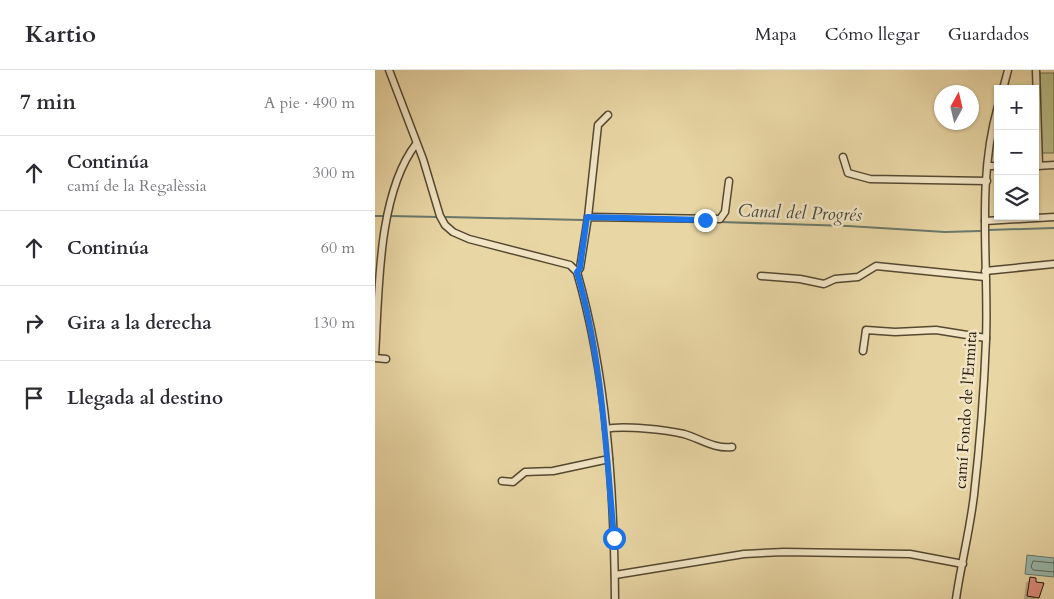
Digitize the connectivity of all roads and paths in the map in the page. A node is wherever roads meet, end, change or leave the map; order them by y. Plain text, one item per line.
1 (389, 70) edge
2 (1008, 70) edge
3 (1036, 70) edge
4 (1004, 85) edge
5 (609, 115) dead end
6 (994, 120) edge
7 (1037, 130) edge
8 (416, 144) junction
9 (843, 157) dead end
10 (1054, 165) edge
11 (988, 166) junction
12 (994, 166) edge
13 (1039, 166) edge
14 (729, 181) dead end
15 (987, 181) junction
16 (587, 217) junction
17 (1054, 217) edge
18 (985, 221) junction
19 (1054, 264) edge
20 (577, 272) junction
21 (985, 274) junction
22 (761, 276) dead end
23 (986, 338) junction
24 (863, 351) dead end
25 (375, 357) edge
26 (386, 359) dead end
27 (606, 429) junction
28 (732, 447) dead end
29 (609, 459) junction
30 (502, 481) dead end
31 (963, 564) junction
32 (615, 575) junction
33 (615, 599) edge
34 (956, 599) edge

1 - 8 street
2 - 4 street
3 - 7 street
5 - 16 street
6 - 11 street, camí Fondo de l'Ermita
8 - 20 street
8 - 25 street
9 - 15 street
10 - 13 street
11 - 12 street
11 - 15 street, camí Fondo de l'Ermita
14 - 16 street
15 - 18 street, camí Fondo de l'Ermita
16 - 20 street
17 - 18 street
18 - 21 street, camí Fondo de l'Ermita
19 - 21 street
20 - 27 street
21 - 22 street
21 - 23 street, camí Fondo de l'Ermita
23 - 24 street
23 - 31 street, camí Fondo de l'Ermita
25 - 26 street
27 - 28 street
27 - 29 street
29 - 30 street
29 - 32 street
31 - 32 street
31 - 34 street, camí Fondo de l'Ermita
32 - 33 street

